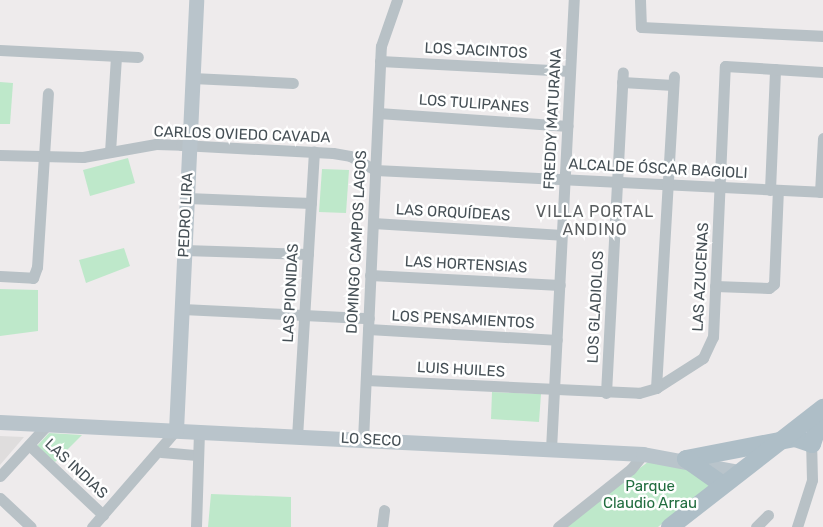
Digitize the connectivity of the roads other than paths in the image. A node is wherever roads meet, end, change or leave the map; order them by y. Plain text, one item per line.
1 (196, 0) edge
2 (397, 0) edge
3 (574, 0) edge
4 (640, 0) edge
5 (823, 36) edge
6 (0, 50) edge
7 (116, 56) junction
8 (138, 57) dead end
9 (380, 61) junction
10 (775, 69) junction
11 (570, 71) junction
12 (823, 72) edge
13 (192, 78) junction
14 (293, 83) dead end
15 (48, 93) dead end
16 (378, 113) junction
17 (568, 126) junction
18 (823, 138) edge
19 (189, 145) junction
20 (110, 152) junction
21 (314, 152) junction
22 (0, 155) edge
23 (45, 158) junction
24 (375, 170) junction
25 (565, 180) junction
26 (617, 182) junction
27 (668, 185) junction
28 (720, 187) junction
29 (774, 190) junction
30 (187, 198) junction
31 (311, 203) junction
32 (373, 223) junction
33 (562, 235) junction
34 (184, 250) junction
35 (308, 254) junction
36 (370, 275) junction
37 (0, 276) edge
38 (560, 285) junction
39 (716, 286) junction
40 (182, 309) junction
41 (305, 314) junction
42 (368, 323) junction
43 (557, 340) junction
44 (366, 380) junction
45 (656, 388) junction
46 (554, 390) junction
47 (606, 393) junction
48 (823, 410) edge
49 (0, 422) edge
50 (806, 422) junction
51 (48, 424) junction
52 (176, 430) junction
53 (199, 432) junction
54 (298, 437) junction
55 (363, 440) junction
56 (781, 440) junction
57 (812, 444) junction
58 (29, 445) junction
59 (552, 450) junction
60 (161, 452) junction
61 (643, 454) junction
62 (197, 455) junction
63 (686, 459) junction
64 (740, 472) junction
65 (0, 476) edge
66 (723, 485) junction
67 (0, 498) edge
68 (384, 510) dead end
69 (103, 515) junction
70 (768, 515) dead end
71 (31, 527) edge
72 (92, 527) edge
73 (196, 527) edge
74 (382, 527) edge
75 (558, 527) edge
76 (670, 527) edge
77 (756, 527) edge
78 (797, 527) edge

1 - 13 main road, PEDRO LIRA
2 - 9 street, DOMINGO CAMPOS LAGOS
3 - 11 street, FREDDY MATURANA
4 - 5 street
6 - 7 street
7 - 8 street
7 - 20 street
9 - 11 street, LOS JACINTOS
9 - 16 street, DOMINGO CAMPOS LAGOS
10 - 12 street
10 - 28 street, LAS AZUCENAS
10 - 29 street
11 - 17 street, FREDDY MATURANA
13 - 14 street
13 - 19 main road, PEDRO LIRA
15 - 23 street
16 - 17 street, LOS TULIPANES
16 - 24 street, DOMINGO CAMPOS LAGOS
17 - 25 street, FREDDY MATURANA
18 - 29 street, ALCALDE ÓSCAR BAGIOLI
19 - 20 street, CARLOS OVIEDO CAVADA
19 - 21 street, CARLOS OVIEDO CAVADA
19 - 30 main road, PEDRO LIRA
20 - 23 street, CARLOS OVIEDO CAVADA
21 - 24 street, CARLOS OVIEDO CAVADA
21 - 31 street, LAS PIONIDAS
22 - 23 street, CARLOS OVIEDO CAVADA
23 - 37 street
24 - 25 street, ALCALDE ÓSCAR BAGIOLI
24 - 32 street, DOMINGO CAMPOS LAGOS
25 - 26 street, ALCALDE ÓSCAR BAGIOLI
25 - 33 street, FREDDY MATURANA
26 - 27 street, ALCALDE ÓSCAR BAGIOLI
26 - 27 street, LOS GLADIOLOS
26 - 47 street, LOS GLADIOLOS
27 - 28 street, ALCALDE ÓSCAR BAGIOLI
27 - 45 street
28 - 29 street, ALCALDE ÓSCAR BAGIOLI
28 - 39 street, LAS AZUCENAS
29 - 39 street
30 - 31 street
30 - 34 main road, PEDRO LIRA
31 - 35 street, LAS PIONIDAS
32 - 33 street, LAS ORQUÍDEAS
32 - 36 street, DOMINGO CAMPOS LAGOS
33 - 38 street, FREDDY MATURANA
34 - 35 street
34 - 40 main road, PEDRO LIRA
35 - 41 street, LAS PIONIDAS
36 - 38 street, LAS HORTENSIAS
36 - 42 street, DOMINGO CAMPOS LAGOS
38 - 43 street, FREDDY MATURANA
39 - 45 street, LAS AZUCENAS
40 - 41 street, LOS PENSAMIENTOS
40 - 52 main road, PEDRO LIRA
41 - 42 street, LOS PENSAMIENTOS
41 - 54 street, LAS PIONIDAS
42 - 43 street, LOS PENSAMIENTOS
42 - 44 street, DOMINGO CAMPOS LAGOS
43 - 46 street, FREDDY MATURANA
44 - 46 street, LUIS HUILES
44 - 55 street, DOMINGO CAMPOS LAGOS
45 - 47 street, LAS AZUCENAS
46 - 47 street, LAS AZUCENAS
46 - 59 street, FREDDY MATURANA
48 - 50 main road
48 - 57 main road
49 - 51 main road, LO SECO
50 - 56 main road
50 - 57 street
51 - 52 main road, LO SECO
51 - 58 street
52 - 53 main road, LO SECO
52 - 60 street
53 - 54 main road, LO SECO
53 - 62 street
54 - 55 main road, LO SECO
55 - 59 main road, LO SECO
56 - 57 main road
56 - 63 main road
56 - 64 main road
57 - 78 street
58 - 65 street
58 - 69 street, LAS INDIAS
59 - 61 main road, LO SECO
60 - 62 street
60 - 69 street
61 - 63 main road, LO SECO
61 - 75 street
62 - 73 street
63 - 64 main road, LO SECO
63 - 66 main road
64 - 66 main road
66 - 76 main road
67 - 71 street
68 - 74 street
69 - 72 street
70 - 77 street

